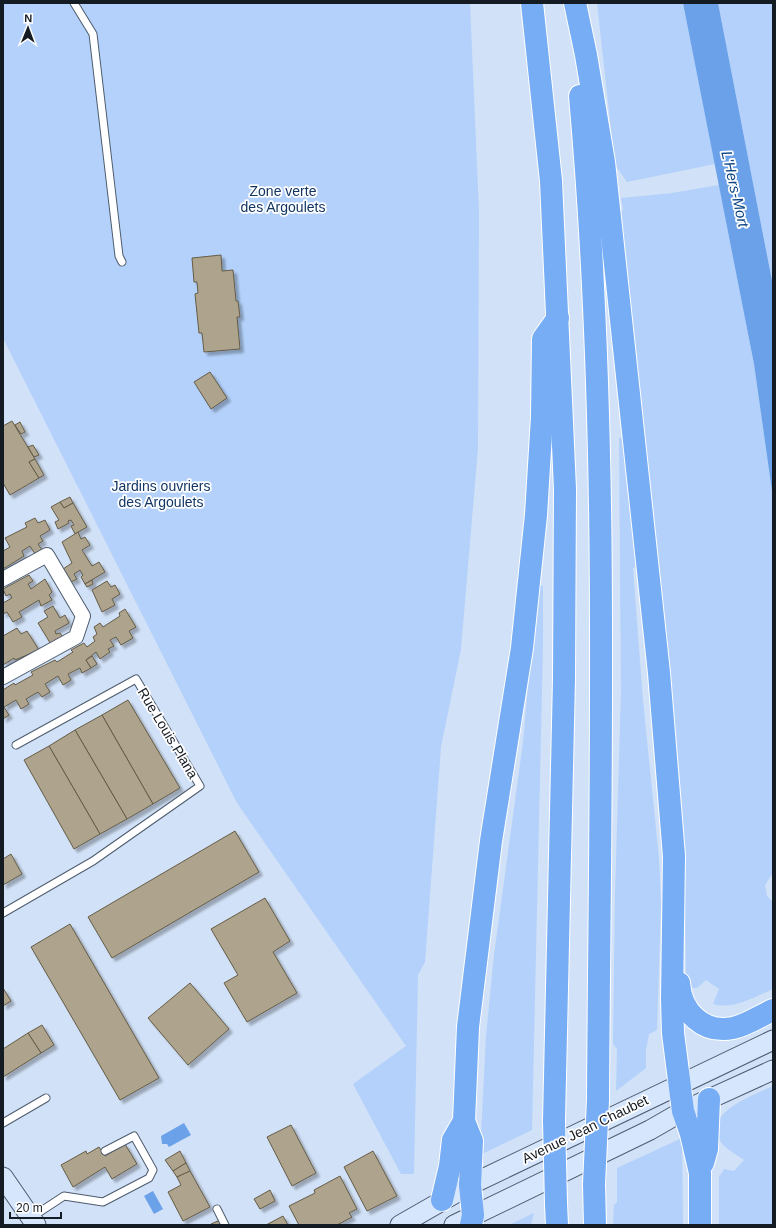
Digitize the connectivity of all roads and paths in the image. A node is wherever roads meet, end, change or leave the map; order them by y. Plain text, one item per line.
1 (74, 3) edge
2 (532, 3) edge
3 (570, 3) edge
4 (575, 3) edge
5 (122, 262) dead end
6 (558, 318) junction
7 (3, 579) edge
8 (3, 677) edge
9 (16, 745) dead end
10 (3, 913) edge
11 (674, 928) junction
12 (773, 1010) edge
13 (773, 1040) edge
14 (773, 1070) edge
15 (680, 1083) junction
16 (46, 1098) dead end
17 (709, 1099) junction
18 (683, 1111) junction
19 (464, 1121) junction
20 (3, 1122) edge
21 (105, 1151) dead end
22 (700, 1173) junction
23 (3, 1177) edge
24 (470, 1185) junction
25 (442, 1200) junction
26 (216, 1209) dead end
27 (472, 1220) edge
28 (34, 1221) edge
29 (225, 1225) edge
30 (400, 1225) edge
31 (454, 1225) edge
32 (557, 1225) edge
33 (595, 1225) edge
34 (700, 1225) edge

1 - 5 lane
2 - 6 highway
3 - 33 highway, bridge
4 - 11 highway
6 - 19 highway
6 - 32 highway, bridge
7 - 8 street
9 - 10 lane, Rue Louis Plana
11 - 12 highway
11 - 15 highway
13 - 15 main road, Avenue Jean Chaubet
14 - 17 main road, Avenue Jean Chaubet
15 - 18 highway
15 - 24 main road, Avenue Jean Chaubet
16 - 20 lane
17 - 18 main road, Avenue Jean Chaubet
17 - 22 highway
18 - 22 highway
18 - 27 main road, Avenue Jean Chaubet
19 - 24 highway
19 - 25 highway
21 - 28 lane
22 - 34 highway
23 - 28 main road
24 - 25 main road, Avenue Jean Chaubet
24 - 27 highway
25 - 30 main road, Avenue Jean Chaubet
26 - 29 lane
27 - 31 main road, Avenue Jean Chaubet

